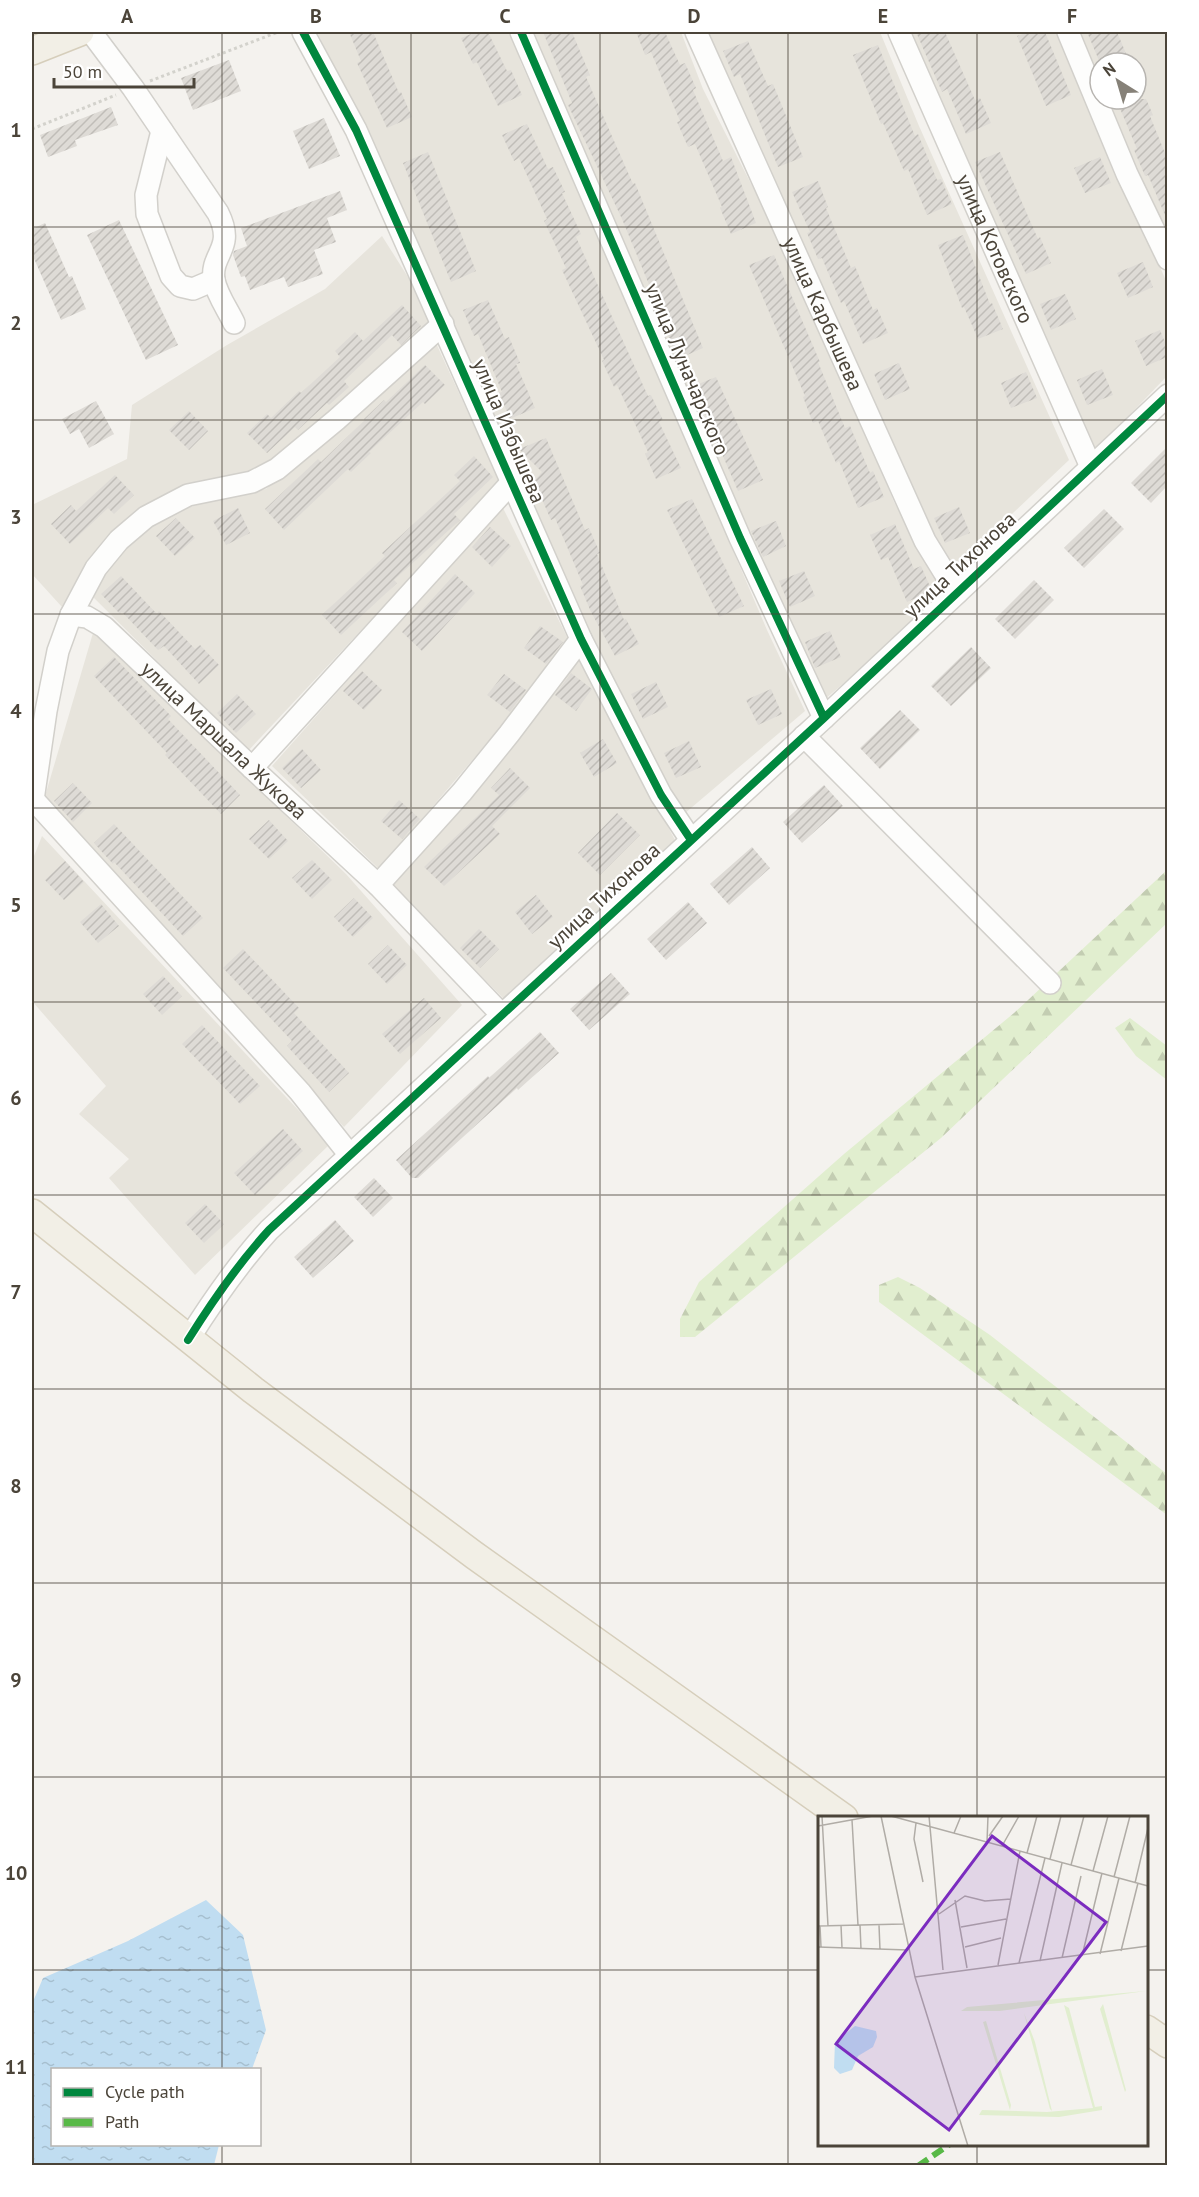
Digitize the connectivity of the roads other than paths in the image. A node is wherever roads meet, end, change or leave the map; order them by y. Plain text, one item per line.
1 (80, 32) edge
2 (91, 32) edge
3 (303, 32) edge
4 (521, 32) edge
5 (696, 32) edge
6 (899, 32) edge
7 (1068, 32) edge
8 (32, 51) edge
9 (162, 131) junction
10 (1167, 259) edge
11 (214, 280) junction
12 (234, 323) dead end
13 (443, 324) junction
14 (1167, 395) edge
15 (1091, 467) junction
16 (511, 483) junction
17 (957, 593) junction
18 (71, 615) junction
19 (581, 639) junction
20 (824, 718) junction
21 (804, 736) junction
22 (252, 768) junction
23 (32, 799) edge
24 (691, 840) junction
25 (378, 885) junction
26 (1050, 983) dead end
27 (501, 1014) junction
28 (349, 1155) junction
29 (32, 1213) edge
30 (188, 1340) junction
31 (841, 1816) edge
32 (1148, 2031) edge
33 (1167, 2044) edge

1 - 8 main road
2 - 9 street
3 - 13 street, улица Избышева
4 - 20 street, улица Луначарского
5 - 17 street, улица Карбышева
6 - 15 street, улица Котовского
7 - 10 street
9 - 11 street
9 - 11 street
11 - 12 street
13 - 16 street, улица Избышева
13 - 18 street
14 - 15 street, улица Тихонова
15 - 17 street, улица Тихонова
16 - 19 street, улица Избышева
16 - 22 street, улица Избышева
17 - 20 street, улица Тихонова
18 - 22 street, улица Маршала Жукова
18 - 23 street
19 - 24 street, улица Избышева
19 - 25 street
20 - 21 street, улица Тихонова
21 - 24 street, улица Тихонова
21 - 26 street
22 - 25 street, улица Маршала Жукова
23 - 28 street
24 - 27 street, улица Тихонова
25 - 27 street, улица Маршала Жукова
27 - 28 street, улица Тихонова
28 - 30 street, улица Тихонова
29 - 30 main road
30 - 31 main road
32 - 33 main road

